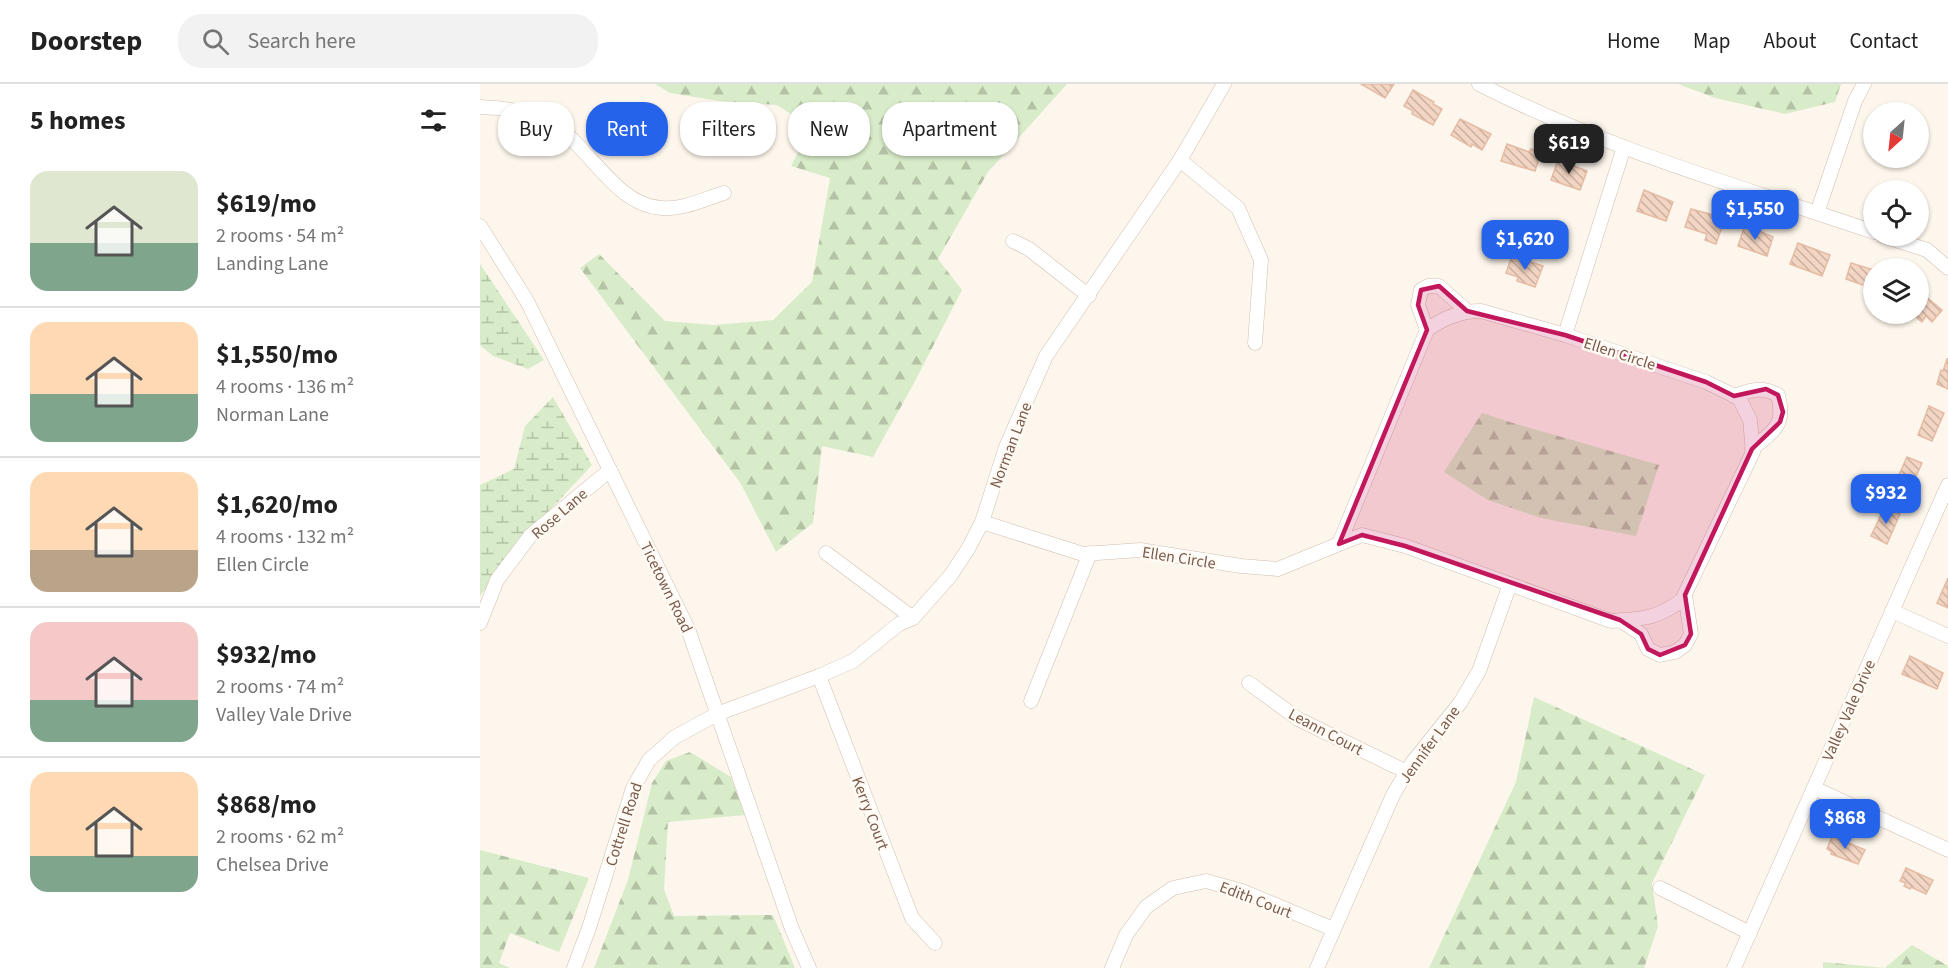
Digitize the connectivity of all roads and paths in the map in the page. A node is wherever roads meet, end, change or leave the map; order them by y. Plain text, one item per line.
1 (1224, 84) edge
2 (1479, 84) edge
3 (1864, 84) edge
4 (480, 108) edge
5 (1624, 147) junction
6 (1180, 160) junction
7 (724, 193) dead end
8 (1818, 213) junction
9 (480, 226) edge
10 (1863, 228) edge
11 (1013, 241) dead end
12 (1914, 246) edge
13 (1948, 268) edge
14 (1089, 296) junction
15 (1467, 311) junction
16 (1427, 330) junction
17 (1565, 334) junction
18 (1255, 343) dead end
19 (1734, 396) junction
20 (1752, 449) junction
21 (610, 470) junction
22 (1948, 485) edge
23 (982, 522) junction
24 (1339, 544) junction
25 (826, 553) dead end
26 (1090, 553) junction
27 (1510, 584) junction
28 (1685, 595) junction
29 (1892, 611) junction
30 (913, 618) junction
31 (1620, 620) junction
32 (480, 623) edge
33 (1948, 636) edge
34 (819, 676) junction
35 (1249, 683) dead end
36 (1031, 701) dead end
37 (717, 714) junction
38 (1407, 772) junction
39 (1814, 788) junction
40 (1948, 850) edge
41 (1660, 888) dead end
42 (1333, 929) junction
43 (1750, 933) junction
44 (935, 943) dead end
45 (574, 968) edge
46 (809, 968) edge
47 (1112, 968) edge
48 (1317, 968) edge
49 (1734, 968) edge

1 - 6 street, Norman Lane
2 - 5 street
3 - 8 street
4 - 7 street
5 - 8 street
5 - 17 street
6 - 14 street, Norman Lane
6 - 18 street
8 - 10 street
9 - 21 street, Ticetown Road
11 - 14 street
12 - 13 street
14 - 23 street, Norman Lane
15 - 16 street, Ellen Circle
15 - 16 street
15 - 17 street, Ellen Circle
16 - 24 street
17 - 19 street, Ellen Circle
19 - 20 street, Ellen Circle
19 - 20 street, Ellen Circle
20 - 28 street, Ellen Circle
21 - 32 street, Rose Lane
21 - 37 street, Ticetown Road
22 - 29 street, Valley Vale Drive
23 - 26 street, Ellen Circle
23 - 30 street, Norman Lane
24 - 26 street, Ellen Circle
24 - 27 street, Ellen Circle
25 - 30 street
26 - 36 street
27 - 31 street, Ellen Circle
27 - 38 street, Jennifer Lane
28 - 31 street, Ellen Circle
28 - 31 street, Ellen Circle
29 - 33 street
29 - 39 street, Valley Vale Drive
30 - 34 street, Norman Lane
34 - 37 street, Norman Lane
34 - 44 street, Kerry Court
35 - 38 street, Leann Court
37 - 45 street, Cottrell Road
37 - 46 street, Ticetown Road
38 - 42 street, Jennifer Lane
39 - 40 street
39 - 43 street, Valley Vale Drive
41 - 43 street
42 - 47 street, Edith Court
42 - 48 street, Jennifer Lane
43 - 49 street, Valley Vale Drive

